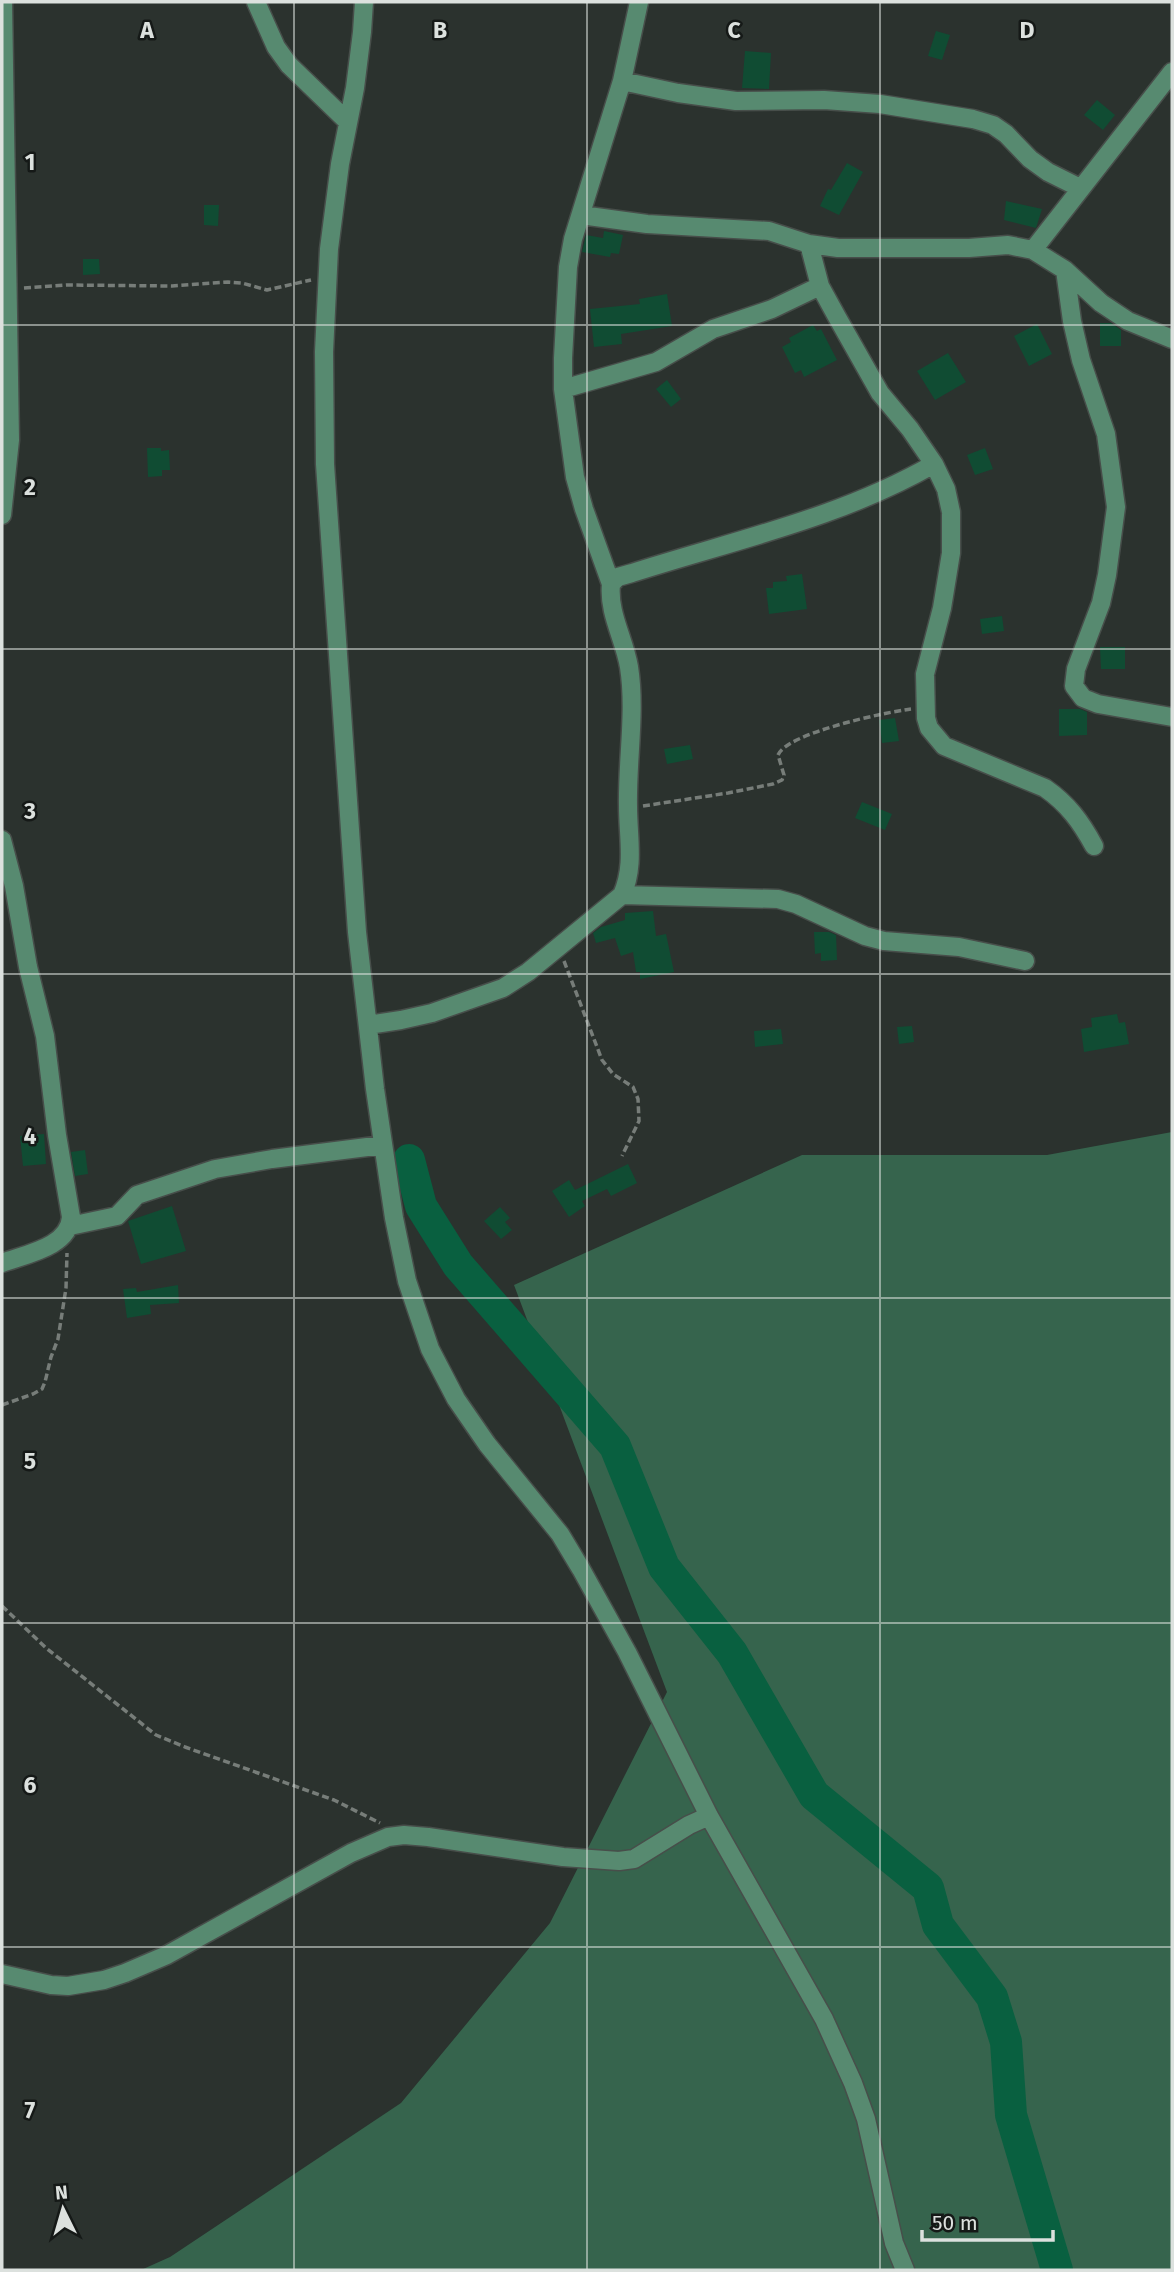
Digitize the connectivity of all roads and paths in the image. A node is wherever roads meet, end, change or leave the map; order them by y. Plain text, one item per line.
1 (3, 2) edge
2 (256, 2) edge
3 (363, 2) edge
4 (639, 2) edge
5 (1172, 72) edge
6 (622, 81) junction
7 (348, 122) junction
8 (1080, 188) junction
9 (581, 215) junction
10 (809, 244) junction
11 (1033, 250) junction
12 (1065, 270) junction
13 (328, 276) junction
14 (820, 286) junction
15 (8, 290) junction
16 (1172, 339) edge
17 (562, 389) junction
18 (934, 464) junction
19 (2, 515) edge
20 (611, 584) junction
21 (925, 708) junction
22 (1172, 717) edge
23 (628, 807) junction
24 (2, 840) edge
25 (1094, 846) dead end
26 (622, 895) junction
27 (559, 946) junction
28 (1025, 961) dead end
29 (368, 1025) junction
30 (383, 1145) junction
31 (622, 1156) dead end
32 (68, 1230) junction
33 (2, 1263) edge
34 (2, 1405) edge
35 (2, 1606) edge
36 (709, 1816) junction
37 (404, 1835) junction
38 (2, 1974) edge
39 (905, 2270) edge

1 - 15 street
2 - 7 street
3 - 7 street
4 - 6 street
5 - 8 street
6 - 8 street
6 - 9 street
7 - 13 street
8 - 11 street
9 - 10 street
9 - 17 street
10 - 11 street
10 - 14 street
11 - 12 street
12 - 16 street
12 - 22 street
13 - 15 path
13 - 29 street
14 - 17 street
14 - 18 street
15 - 19 street
17 - 20 street
18 - 20 street
18 - 21 street
20 - 23 street
21 - 23 path
21 - 25 street
23 - 26 street
24 - 32 street
26 - 27 street
26 - 28 street
27 - 29 street
27 - 31 path
29 - 30 street
30 - 32 street
30 - 36 street
32 - 33 street
32 - 34 path
35 - 37 path
36 - 37 street
36 - 39 street
37 - 38 street

